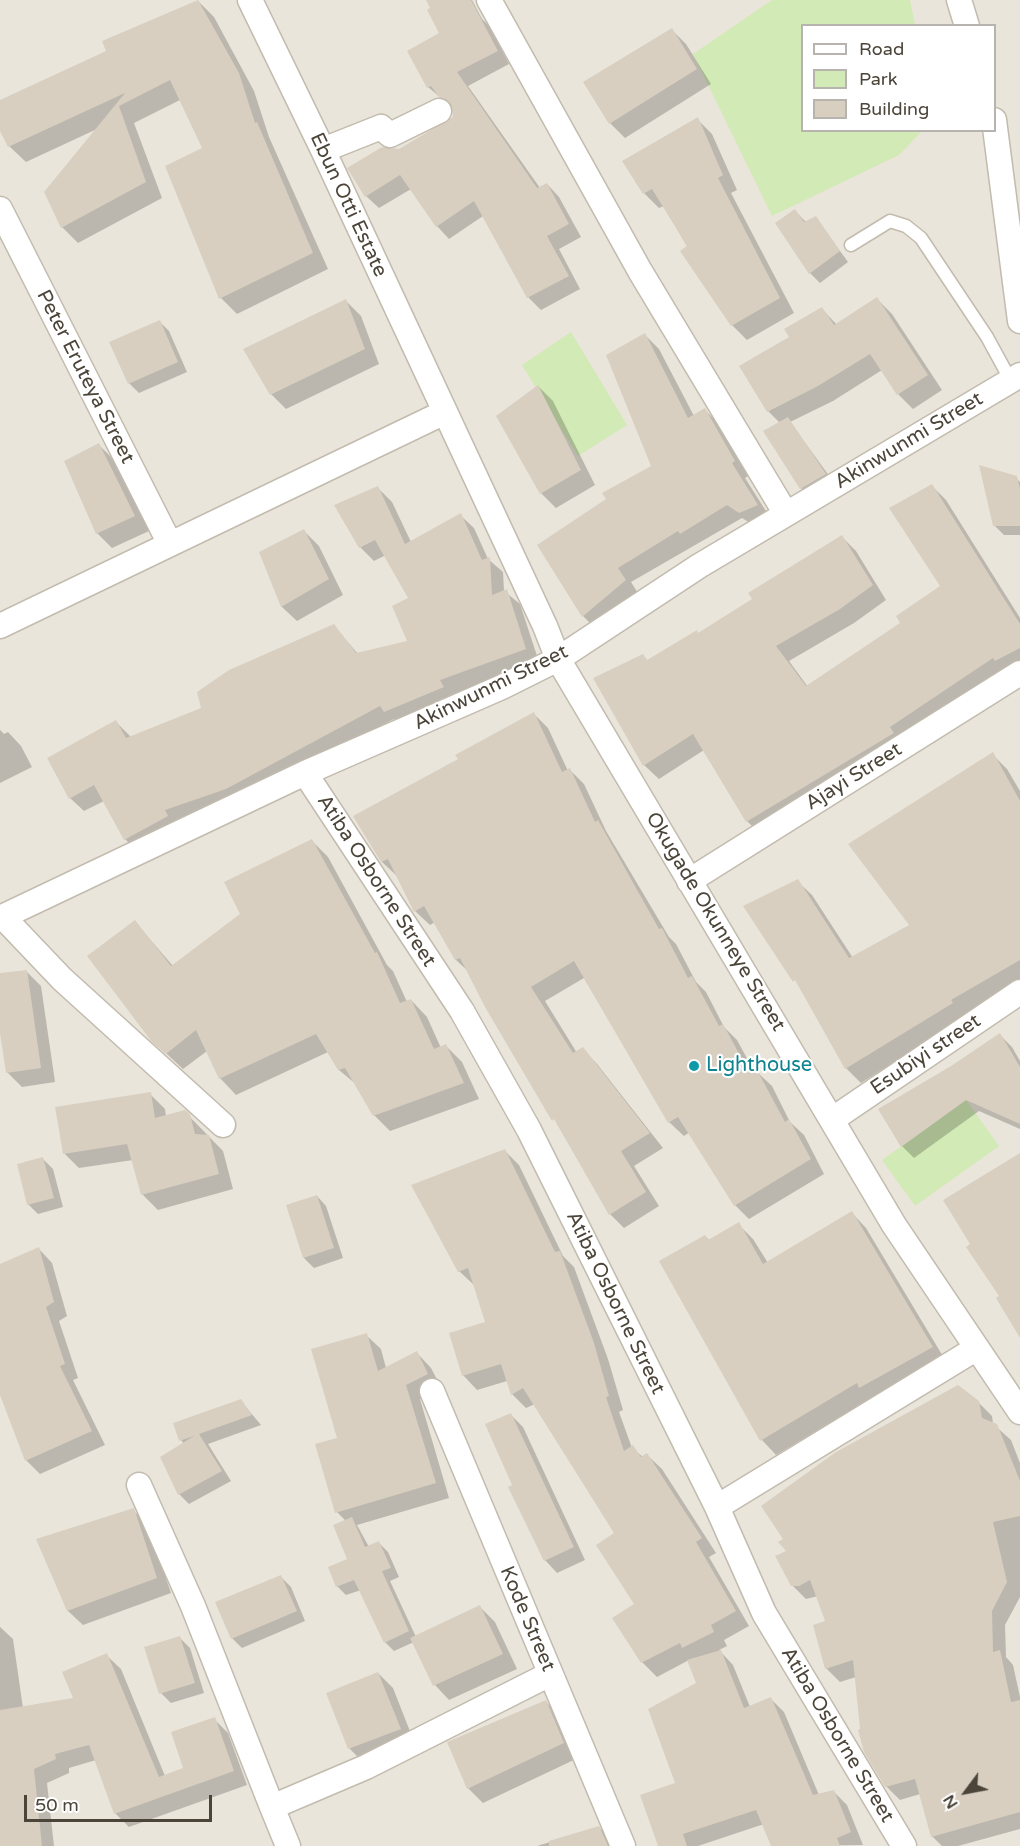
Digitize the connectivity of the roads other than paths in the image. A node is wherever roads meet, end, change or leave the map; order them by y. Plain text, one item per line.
1 (250, 0) edge
2 (489, 0) edge
3 (959, 0) edge
4 (966, 24) edge
5 (439, 111) dead end
6 (996, 132) edge
7 (323, 150) junction
8 (0, 209) edge
9 (851, 245) dead end
10 (1020, 321) edge
11 (1016, 378) edge
12 (445, 412) junction
13 (786, 514) junction
14 (170, 544) junction
15 (0, 626) edge
16 (558, 659) junction
17 (1020, 673) edge
18 (305, 773) junction
19 (689, 881) junction
20 (2, 917) edge
21 (1020, 992) edge
22 (832, 1119) junction
23 (223, 1125) dead end
24 (977, 1348) junction
25 (432, 1391) dead end
26 (1020, 1412) edge
27 (139, 1485) dead end
28 (717, 1507) junction
29 (550, 1674) junction
30 (272, 1807) junction
31 (288, 1846) edge
32 (623, 1846) edge
33 (904, 1846) edge

1 - 7 street, Ebun Otti Estate
2 - 13 street
3 - 4 street
5 - 7 street
6 - 10 street
7 - 12 street, Ebun Otti Estate
8 - 14 street, Peter Eruteya Street
9 - 11 lane
11 - 13 street, Akinwunmi Street
12 - 14 street
12 - 16 street, Okugade Okunneye Street
13 - 16 street, Akinwunmi Street
14 - 15 street
16 - 18 street, Akinwunmi Street
16 - 19 street, Okugade Okunneye Street
17 - 19 street, Ajayi Street
18 - 20 street, Akinwunmi Street
18 - 28 street, Atiba Osborne Street
19 - 22 street, Okugade Okunneye Street
20 - 23 street
21 - 22 street, Esubiyi street
22 - 24 street, Okugade Okunneye Street
24 - 26 street, Okugade Okunneye Street
24 - 28 street
25 - 29 street, Kode Street
27 - 30 street
28 - 33 street, Atiba Osborne Street
29 - 30 street
29 - 32 street, Kode Street
30 - 31 street

